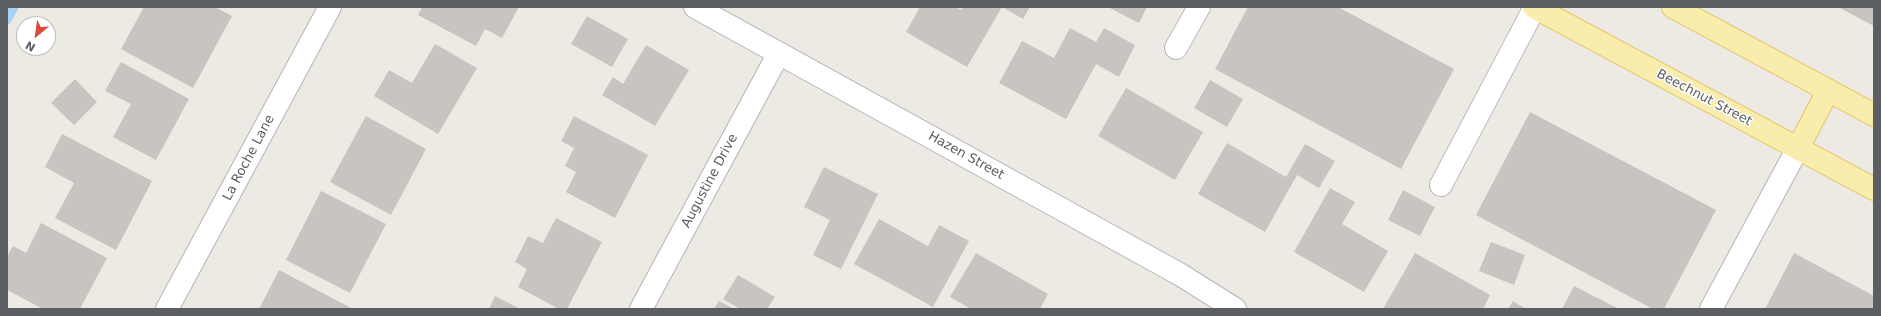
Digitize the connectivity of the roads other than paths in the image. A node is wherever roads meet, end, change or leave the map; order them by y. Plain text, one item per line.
1 (330, 7) edge
2 (695, 7) edge
3 (1199, 7) edge
4 (1535, 7) edge
5 (1672, 7) edge
6 (1176, 48) dead end
7 (779, 53) junction
8 (1828, 91) junction
9 (1874, 115) edge
10 (1798, 148) junction
11 (1442, 185) dead end
12 (1874, 189) edge
13 (167, 309) edge
14 (641, 309) edge
15 (1235, 309) edge
16 (1711, 309) edge

1 - 13 street, La Roche Lane
2 - 7 street, Hazen Street
3 - 6 street
4 - 10 main road, Beechnut Street
4 - 11 street
5 - 8 main road
7 - 14 street, Augustine Drive
7 - 15 street, Hazen Street
8 - 9 main road
8 - 10 main road
10 - 12 main road, Beechnut Street
10 - 16 street

